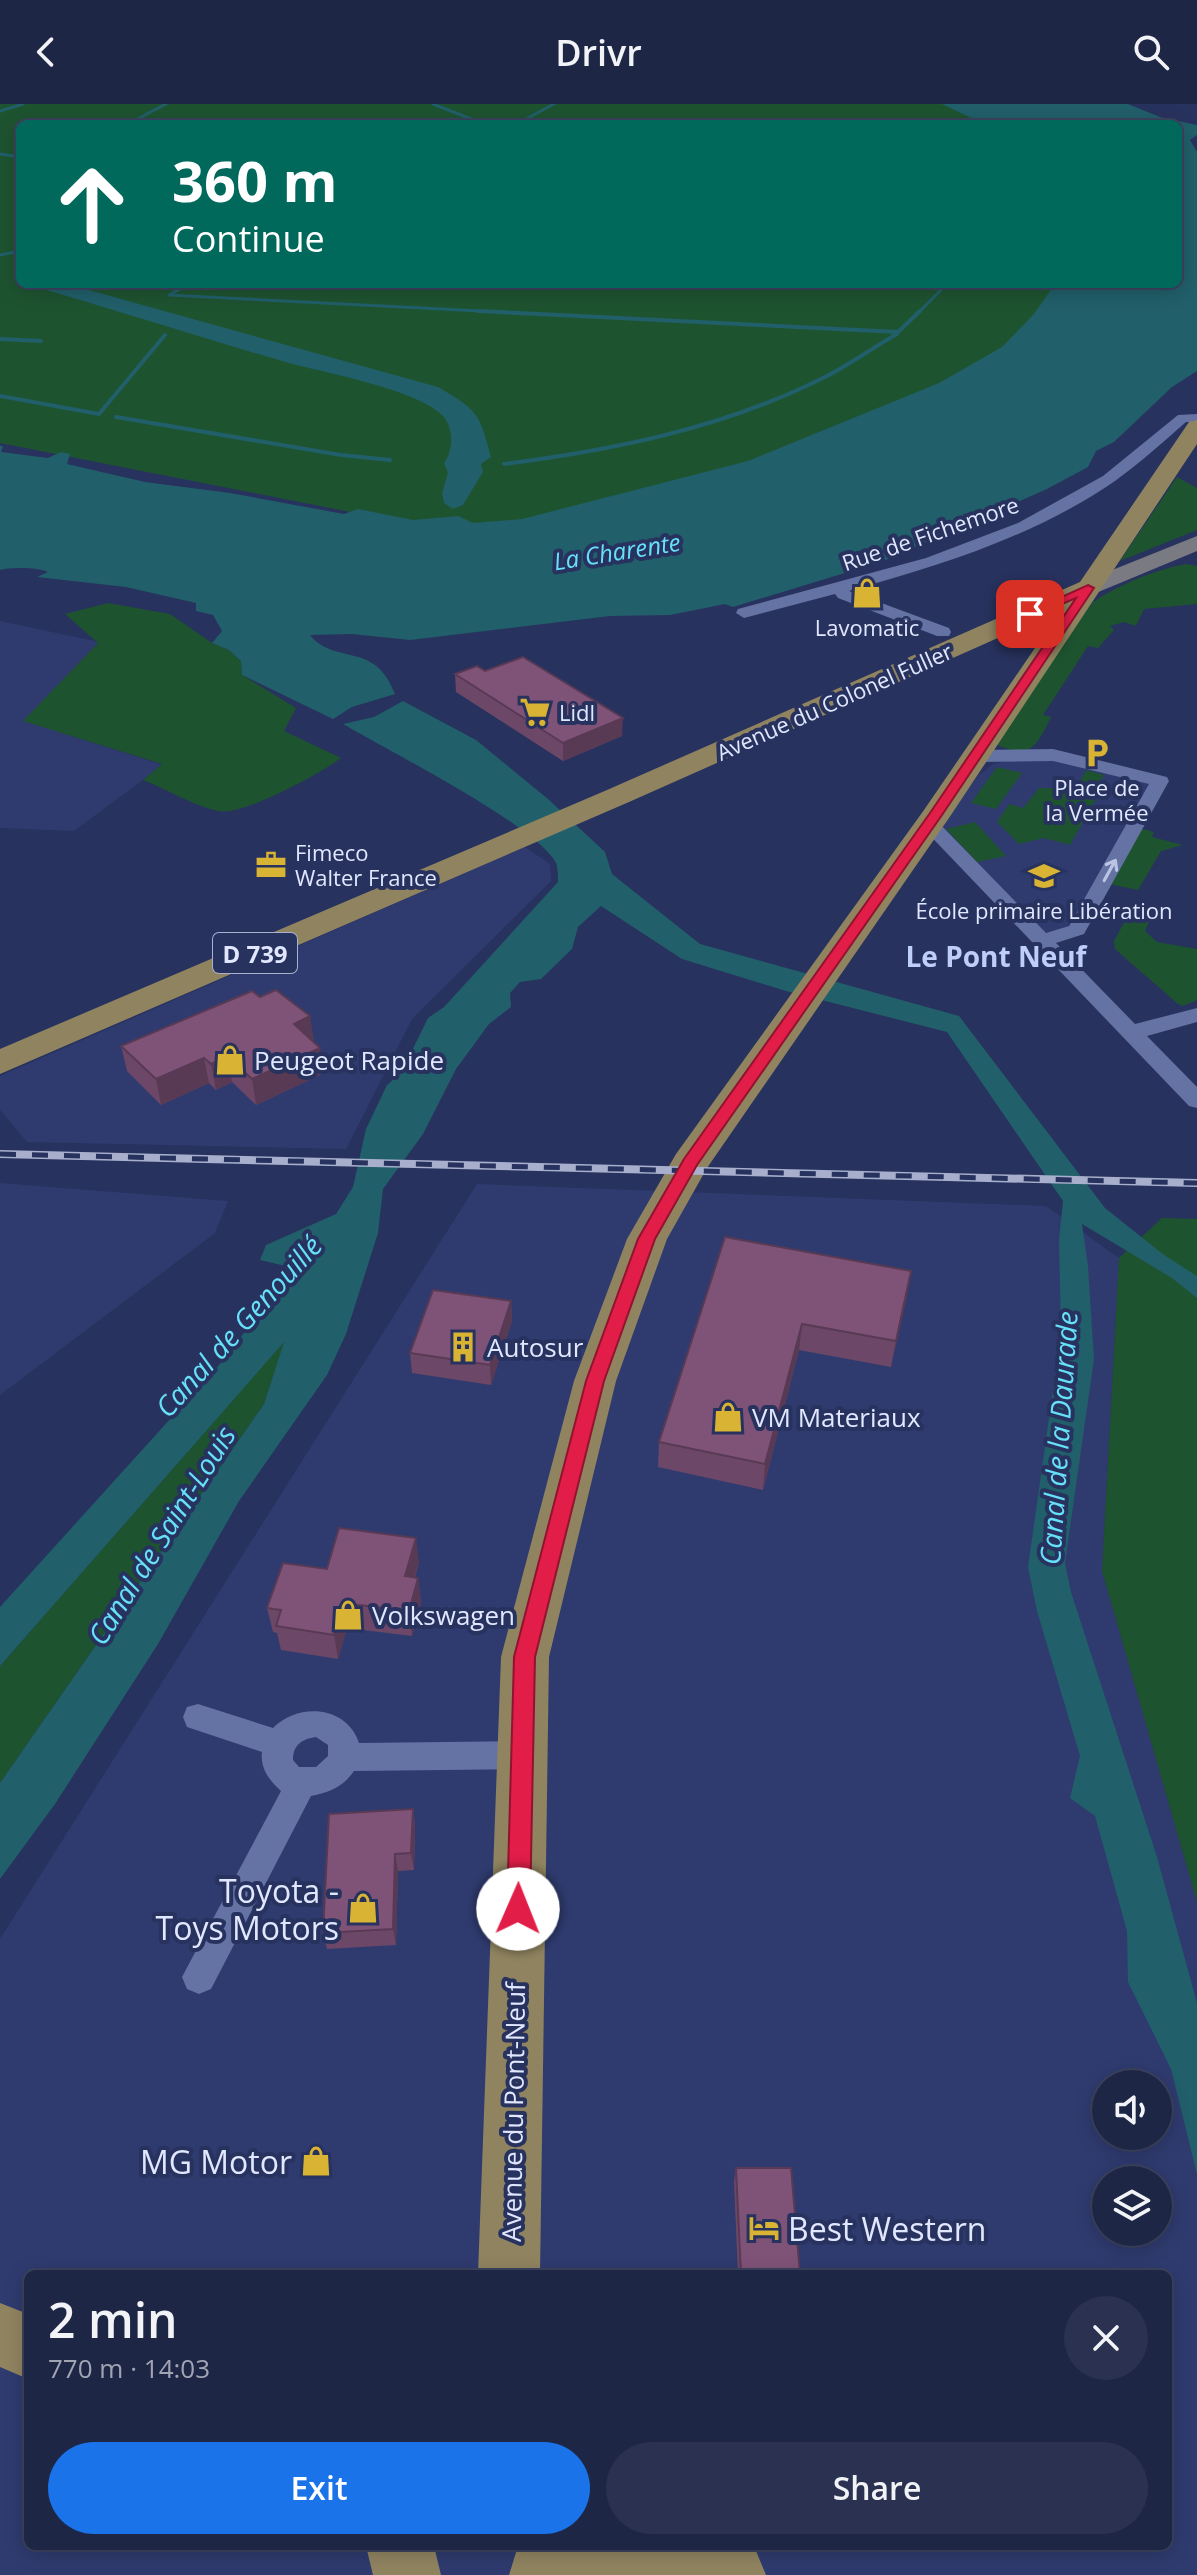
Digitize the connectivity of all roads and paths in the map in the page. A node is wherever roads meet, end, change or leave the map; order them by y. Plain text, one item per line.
1 (1197, 418) edge
2 (1197, 427) edge
3 (1132, 523) junction
4 (1193, 548) edge
5 (839, 588) junction
6 (1088, 588) junction
7 (744, 613) dead end
8 (1002, 626) junction
9 (943, 632) dead end
10 (1058, 636) junction
11 (977, 756) junction
12 (929, 824) junction
13 (1041, 941) junction
14 (1197, 1015) edge
15 (1128, 1032) junction
16 (0, 1063) edge
17 (1197, 1101) edge
18 (198, 1717) dead end
19 (279, 1744) junction
20 (522, 1755) junction
21 (345, 1757) junction
22 (301, 1784) junction
23 (199, 1977) dead end
24 (509, 2270) edge
25 (401, 2550) edge
26 (551, 2550) edge
27 (681, 2550) edge
28 (407, 2575) edge
29 (543, 2575) edge
30 (602, 2575) edge
31 (666, 2575) edge
32 (732, 2575) edge

1 - 5 street, Rue de Fichemore
2 - 3 main road, D 739
3 - 4 main road
3 - 6 main road, D 739
3 - 8 main road, D 739
4 - 6 main road
5 - 7 street, Rue de Fichemore
5 - 9 street
6 - 8 main road, Avenue du Colonel Fuller / D 739
6 - 10 main road, D 739
8 - 10 main road
8 - 16 main road, Avenue du Colonel Fuller / D 739
10 - 11 main road, Avenue du Pont-Neuf
11 - 12 main road, Avenue du Pont-Neuf
13 -> 11 street
12 - 13 street
12 - 20 main road, Avenue du Pont-Neuf
13 - 15 street
14 - 15 street
15 - 17 street
18 - 19 street
19 - 21 street
19 - 22 street
20 - 21 street
20 - 24 main road, Avenue du Pont-Neuf
21 - 22 street
22 - 23 street
25 - 28 main road
26 - 29 main road
27 - 32 main road
30 - 31 main road

